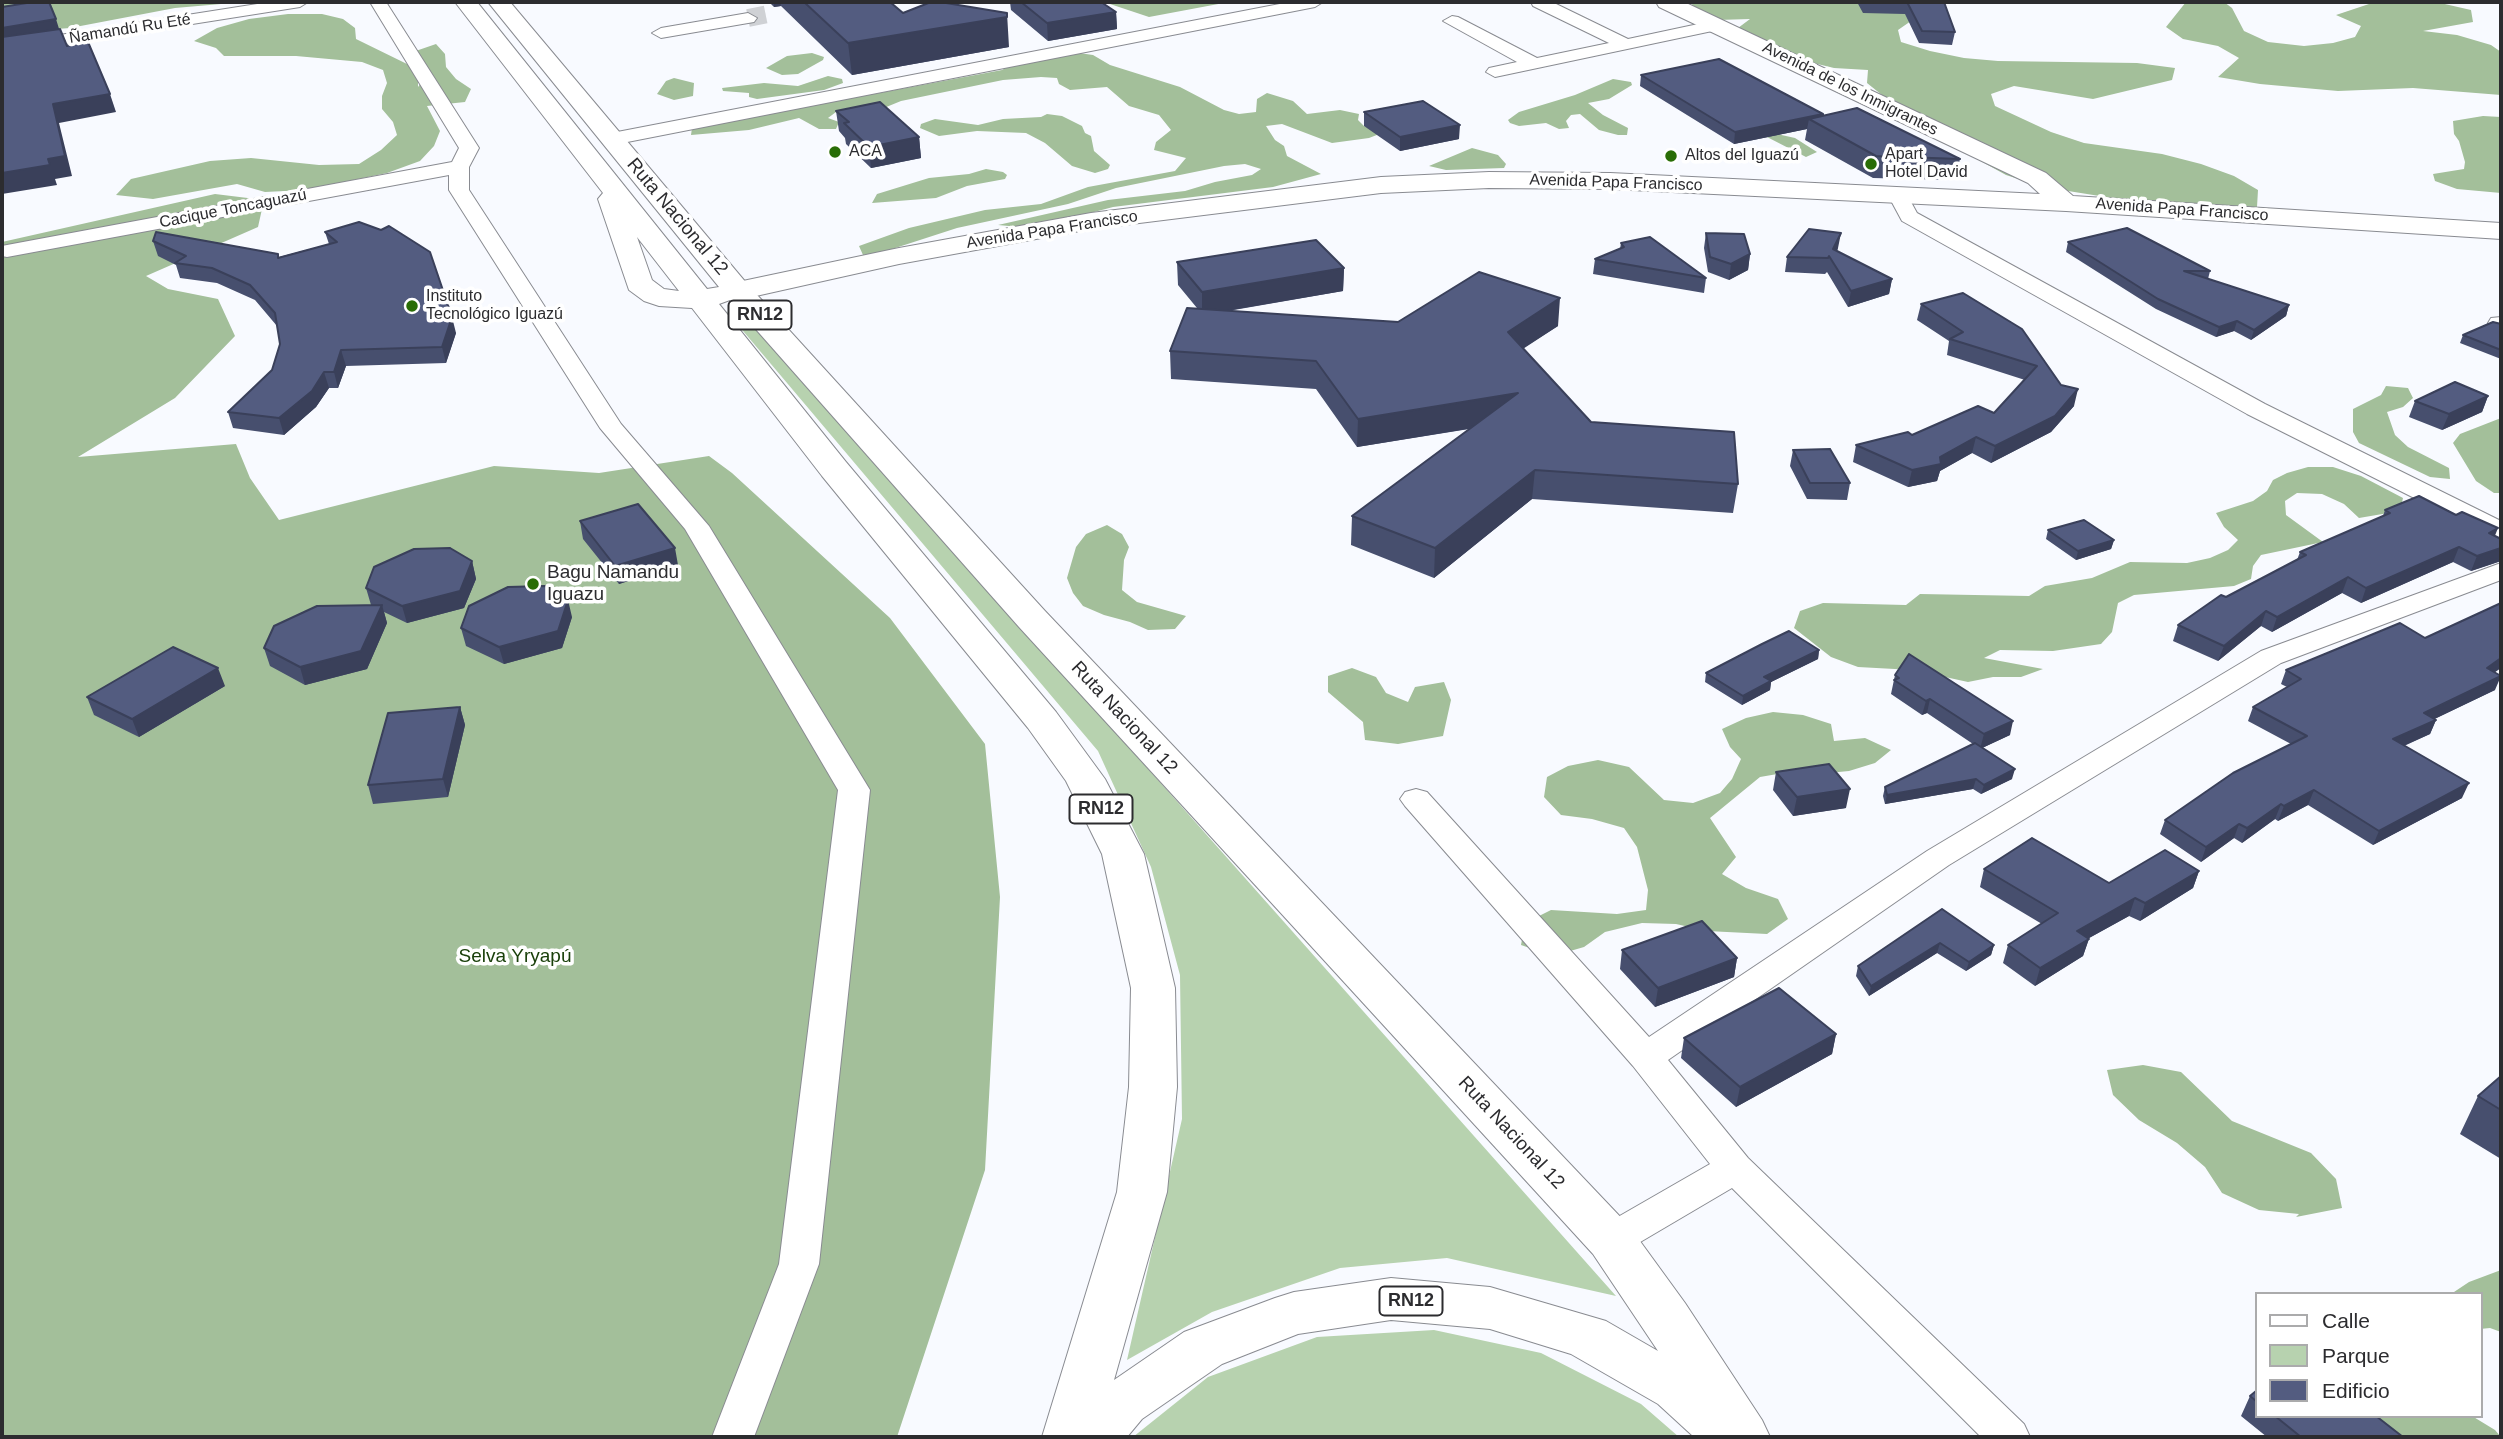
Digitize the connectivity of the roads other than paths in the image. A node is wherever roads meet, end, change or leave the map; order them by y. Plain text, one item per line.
1 (300, 2) edge
2 (378, 2) edge
3 (466, 2) edge
4 (499, 2) edge
5 (1315, 2) edge
6 (1539, 2) edge
7 (1667, 2) edge
8 (748, 18) tunnel mouth
9 (1452, 21) dead end
10 (1717, 25) junction
11 (661, 33) dead end
12 (1625, 44) junction
13 (2, 49) edge
14 (1535, 64) junction
15 (1495, 72) dead end
16 (612, 139) junction
17 (459, 167) junction
18 (604, 177) junction
19 (1898, 195) junction
20 (2066, 203) junction
21 (2501, 231) edge
22 (7, 251) dead end
23 (720, 295) junction
24 (2501, 531) edge
25 (2501, 571) edge
26 (1416, 799) dead end
27 (1646, 1058) junction
28 (1735, 1168) junction
29 (1611, 1240) junction
30 (733, 1437) edge
31 (1070, 1437) edge
32 (1093, 1437) edge
33 (1732, 1437) edge
34 (1742, 1437) edge
35 (2009, 1437) edge

1 - 13 street, Ñamandú Ru Eté
2 - 17 street
3 - 18 main road, Ruta Nacional 12 / RN12
4 - 16 main road, Ruta Nacional 12 / RN12
5 - 16 street
6 - 12 street
7 - 10 main road, Avenida de los Inmigrantes
8 - 11 street
9 - 14 street
10 - 12 street
10 - 20 main road, Avenida de los Inmigrantes
12 - 14 street
14 - 15 street
16 - 23 main road, Ruta Nacional 12 / RN12
17 - 22 street, Cacique Toncaguazú
17 - 30 street
18 - 23 main road, Ruta Nacional 12 / RN12
18 - 23 main road, Avenida Papa Francisco
19 - 20 main road, Avenida Papa Francisco
19 - 23 main road, Avenida Papa Francisco
19 - 24 street
20 - 21 main road, Avenida Papa Francisco
23 - 29 main road, Ruta Nacional 12 / RN12
23 - 31 main road, Ruta Nacional 12 / RN12
25 - 27 street
26 - 27 street
27 - 28 street
28 - 29 street
28 - 35 street
29 - 34 main road, Ruta Nacional 12 / RN12
32 - 33 main road, RN12

